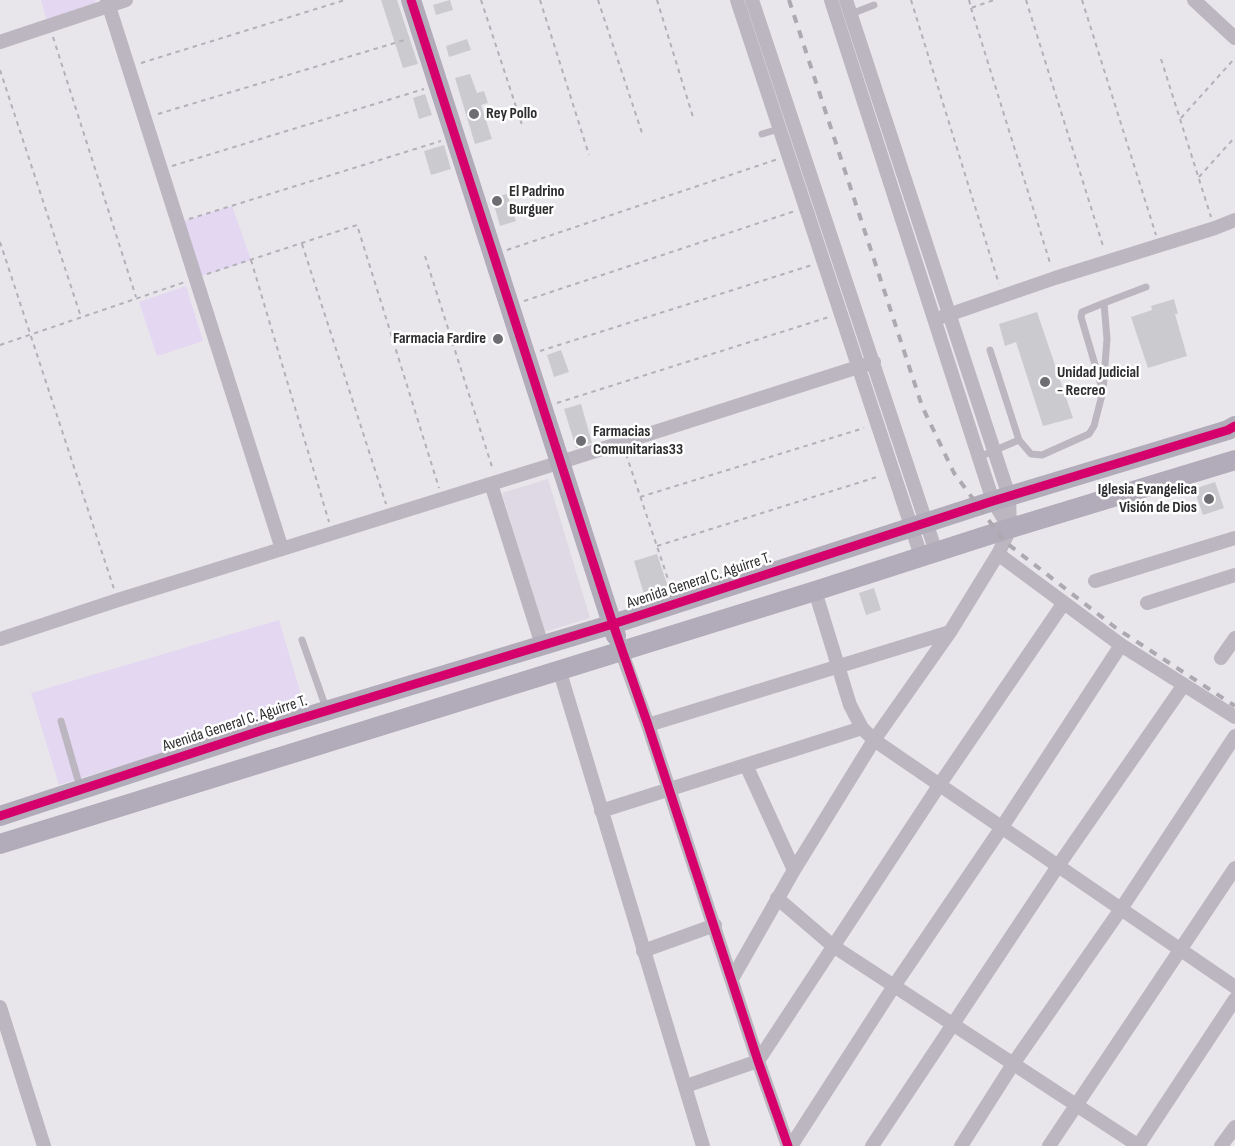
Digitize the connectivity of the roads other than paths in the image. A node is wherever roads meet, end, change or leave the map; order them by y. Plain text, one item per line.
1 (126, 0) edge
2 (411, 0) edge
3 (737, 0) edge
4 (752, 0) edge
5 (831, 0) edge
6 (1194, 0) edge
7 (108, 3) edge
8 (874, 5) dead end
9 (845, 11) edge
10 (1235, 38) edge
11 (0, 42) edge
12 (794, 124) junction
13 (780, 128) junction
14 (762, 134) dead end
15 (899, 159) junction
16 (884, 164) junction
17 (1235, 220) edge
18 (1146, 287) dead end
19 (1104, 303) junction
20 (950, 315) junction
21 (934, 320) junction
22 (990, 350) dead end
23 (874, 362) junction
24 (859, 367) junction
25 (1103, 391) junction
26 (1233, 431) edge
27 (1019, 440) junction
28 (994, 450) junction
29 (979, 457) junction
30 (1235, 460) edge
31 (561, 462) junction
32 (494, 483) junction
33 (1001, 499) junction
34 (919, 526) junction
35 (1010, 529) junction
36 (1235, 538) edge
37 (282, 549) junction
38 (929, 554) junction
39 (998, 554) junction
40 (1235, 575) edge
41 (1095, 581) dead end
42 (815, 591) junction
43 (1147, 603) dead end
44 (1063, 604) junction
45 (613, 624) junction
46 (950, 632) junction
47 (1235, 638) edge
48 (0, 639) edge
49 (302, 640) dead end
50 (542, 645) junction
51 (1121, 645) junction
52 (621, 650) junction
53 (1221, 658) dead end
54 (837, 666) junction
55 (559, 669) junction
56 (1183, 686) junction
57 (327, 710) junction
58 (1235, 717) edge
59 (61, 721) dead end
60 (648, 725) junction
61 (862, 728) junction
62 (263, 730) junction
63 (1235, 736) edge
64 (874, 740) junction
65 (273, 759) junction
66 (746, 765) junction
67 (940, 784) junction
68 (81, 789) junction
69 (669, 791) junction
70 (601, 811) junction
71 (0, 816) edge
72 (1002, 827) junction
73 (0, 844) edge
74 (1058, 866) junction
75 (1235, 868) edge
76 (794, 870) junction
77 (777, 898) junction
78 (1121, 909) junction
79 (715, 926) junction
80 (833, 946) junction
81 (1180, 950) junction
82 (643, 951) junction
83 (732, 979) junction
84 (894, 986) junction
85 (1235, 987) edge
86 (1235, 999) edge
87 (0, 1007) edge
88 (954, 1025) junction
89 (758, 1061) junction
90 (1013, 1064) junction
91 (686, 1086) junction
92 (1076, 1105) junction
93 (1235, 1127) edge
94 (44, 1146) edge
95 (703, 1146) edge
96 (790, 1146) edge
97 (872, 1146) edge
98 (961, 1146) edge
99 (1049, 1146) edge
100 (1138, 1146) edge
101 (1221, 1146) edge

1 - 7 street
2 - 31 street
3 - 13 street
4 - 12 street
5 - 9 street
6 - 10 street
7 - 11 street
7 - 37 street
8 - 9 lane
9 - 15 street
9 - 16 street
12 - 13 lane
12 - 23 street
13 - 14 lane
13 - 24 street
15 - 16 street
15 - 20 street
16 - 21 street
17 - 20 street
18 - 19 lane
19 - 25 lane
19 - 25 lane
20 - 21 street
20 - 28 street
21 - 29 street
22 - 27 lane
23 - 24 street
23 - 34 street
24 - 31 street
24 - 34 street
25 - 27 lane
26 - 33 street, Avenida General C. Aguirre T.
27 - 28 lane
28 - 29 lane
28 - 33 street
29 - 33 street
30 - 35 street
31 - 32 street
31 - 45 street
32 - 37 street
32 - 50 street
33 - 34 street, Avenida General C. Aguirre T.
33 - 35 street
34 - 38 street
34 - 45 street, Avenida General C. Aguirre T.
35 - 38 street
35 - 39 street
36 - 41 street
37 - 48 street
38 - 42 street
39 - 44 street
39 - 46 street
40 - 43 street
42 - 52 street
42 - 54 street
44 - 51 street
44 - 67 street
45 - 50 street, Avenida General C. Aguirre T.
45 - 52 street
46 - 54 street
46 - 64 street
47 - 53 street
49 - 57 lane
50 - 57 street, Avenida General C. Aguirre T.
51 - 56 street
51 - 72 street
52 - 55 street
52 - 60 street
54 - 60 street
54 - 61 street
55 - 65 street
55 - 70 street
56 - 58 street
56 - 74 street
57 - 62 street, Avenida General C. Aguirre T.
59 - 68 lane
60 - 69 street
61 - 64 street
61 - 66 street
62 - 65 street
62 - 68 street, Avenida General C. Aguirre T.
63 - 78 street
64 - 67 street
64 - 76 street
65 - 73 street
66 - 69 street
66 - 76 street
67 - 72 street
67 - 80 street
68 - 71 street, Avenida General C. Aguirre T.
69 - 70 street
69 - 79 street
70 - 82 street
72 - 74 street
72 - 84 street
74 - 78 street
74 - 88 street
75 - 81 street
76 - 77 street
77 - 80 street
77 - 83 street
78 - 81 street
78 - 90 street
79 - 82 street
79 - 83 street
80 - 84 street
80 - 89 street
81 - 85 street
81 - 92 street
82 - 91 street
83 - 89 street
84 - 88 street
84 - 96 street
86 - 100 street
87 - 94 street
88 - 90 street
88 - 97 street
89 - 91 street
89 - 96 street
90 - 92 street
90 - 98 street
91 - 95 street
92 - 99 street
92 - 100 street
93 - 101 street

